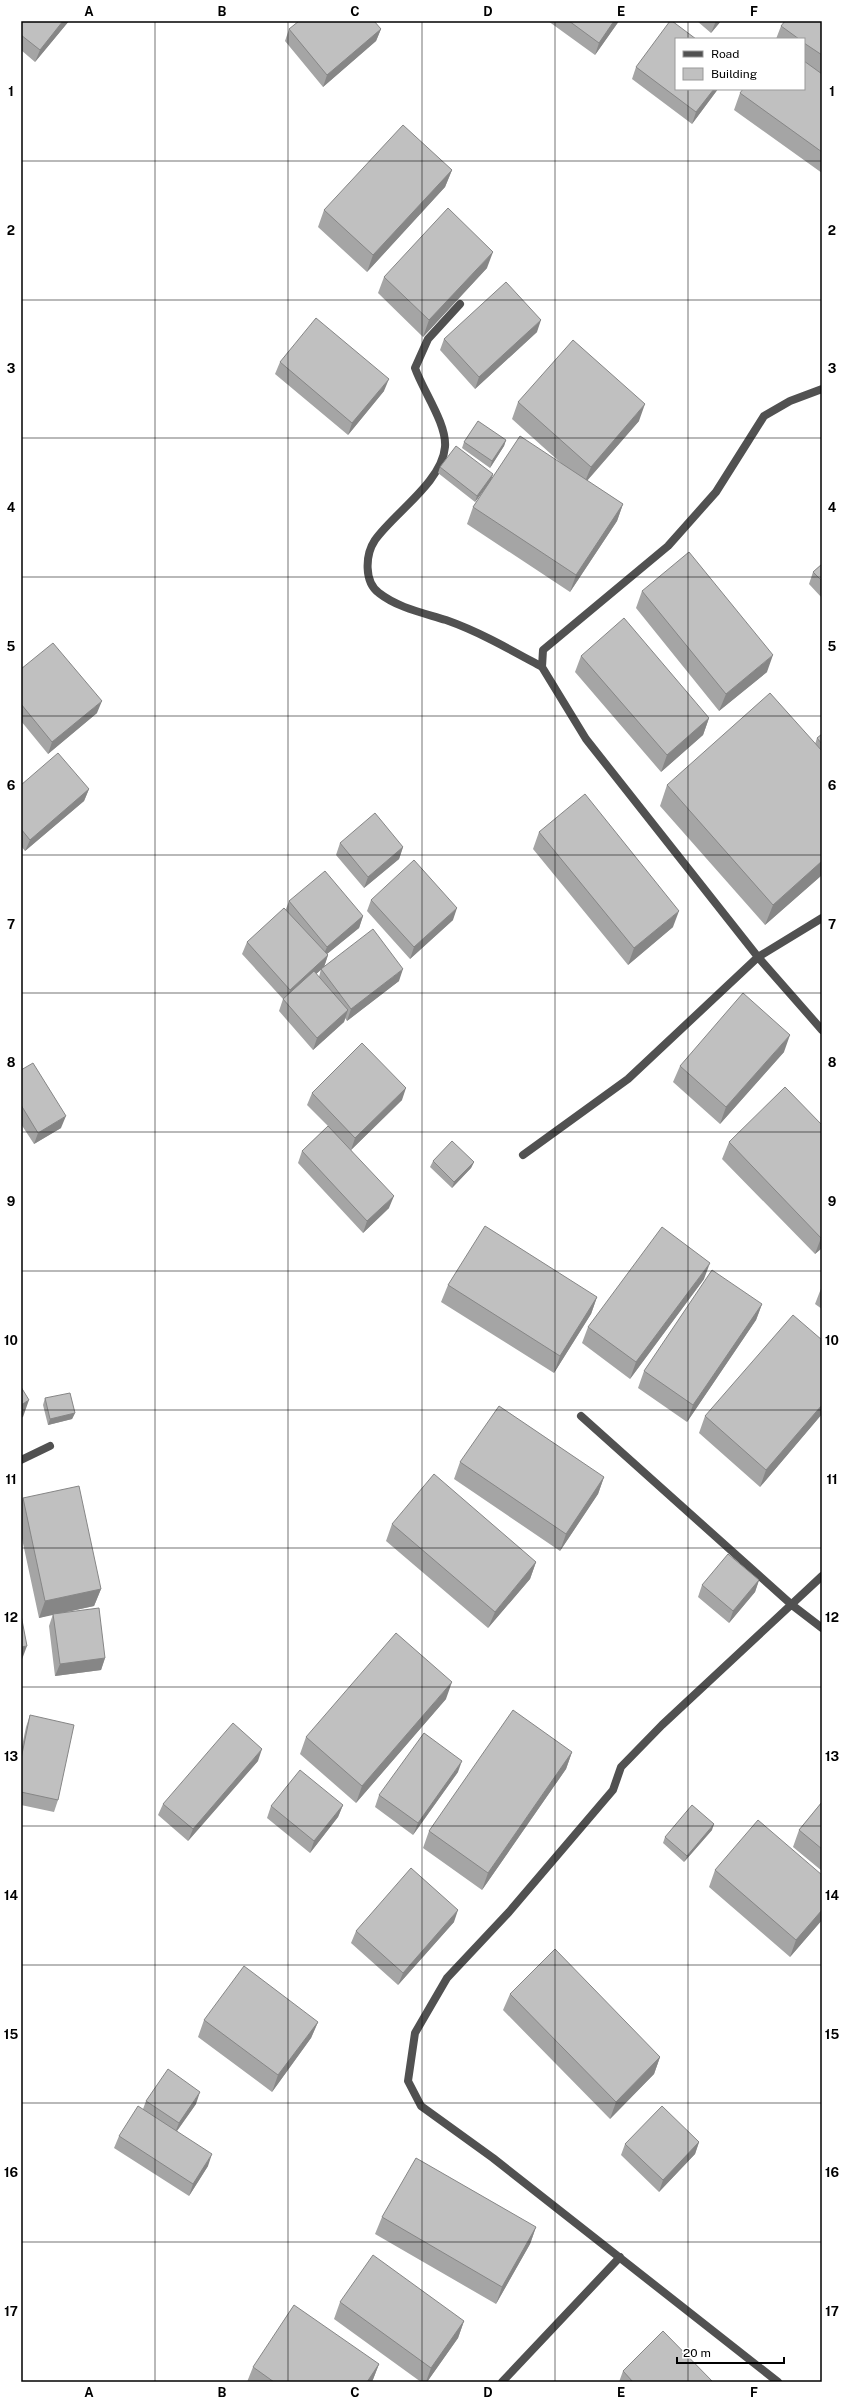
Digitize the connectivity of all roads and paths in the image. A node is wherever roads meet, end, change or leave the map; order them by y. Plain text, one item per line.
1 (460, 304) edge
2 (822, 389) edge
3 (542, 667) junction
4 (822, 918) edge
5 (758, 957) junction
6 (822, 1030) edge
7 (523, 1155) dead end
8 (580, 1416) dead end
9 (50, 1446) dead end
10 (21, 1460) edge
11 (822, 1576) edge
12 (792, 1605) junction
13 (822, 1628) edge
14 (620, 2257) junction
15 (502, 2382) edge
16 (778, 2382) edge

1 - 3 street
2 - 3 street
3 - 5 street
4 - 5 street
5 - 6 street
5 - 7 street
8 - 12 street
9 - 10 street
11 - 12 street
12 - 13 street
12 - 14 street
14 - 15 street
14 - 16 street

